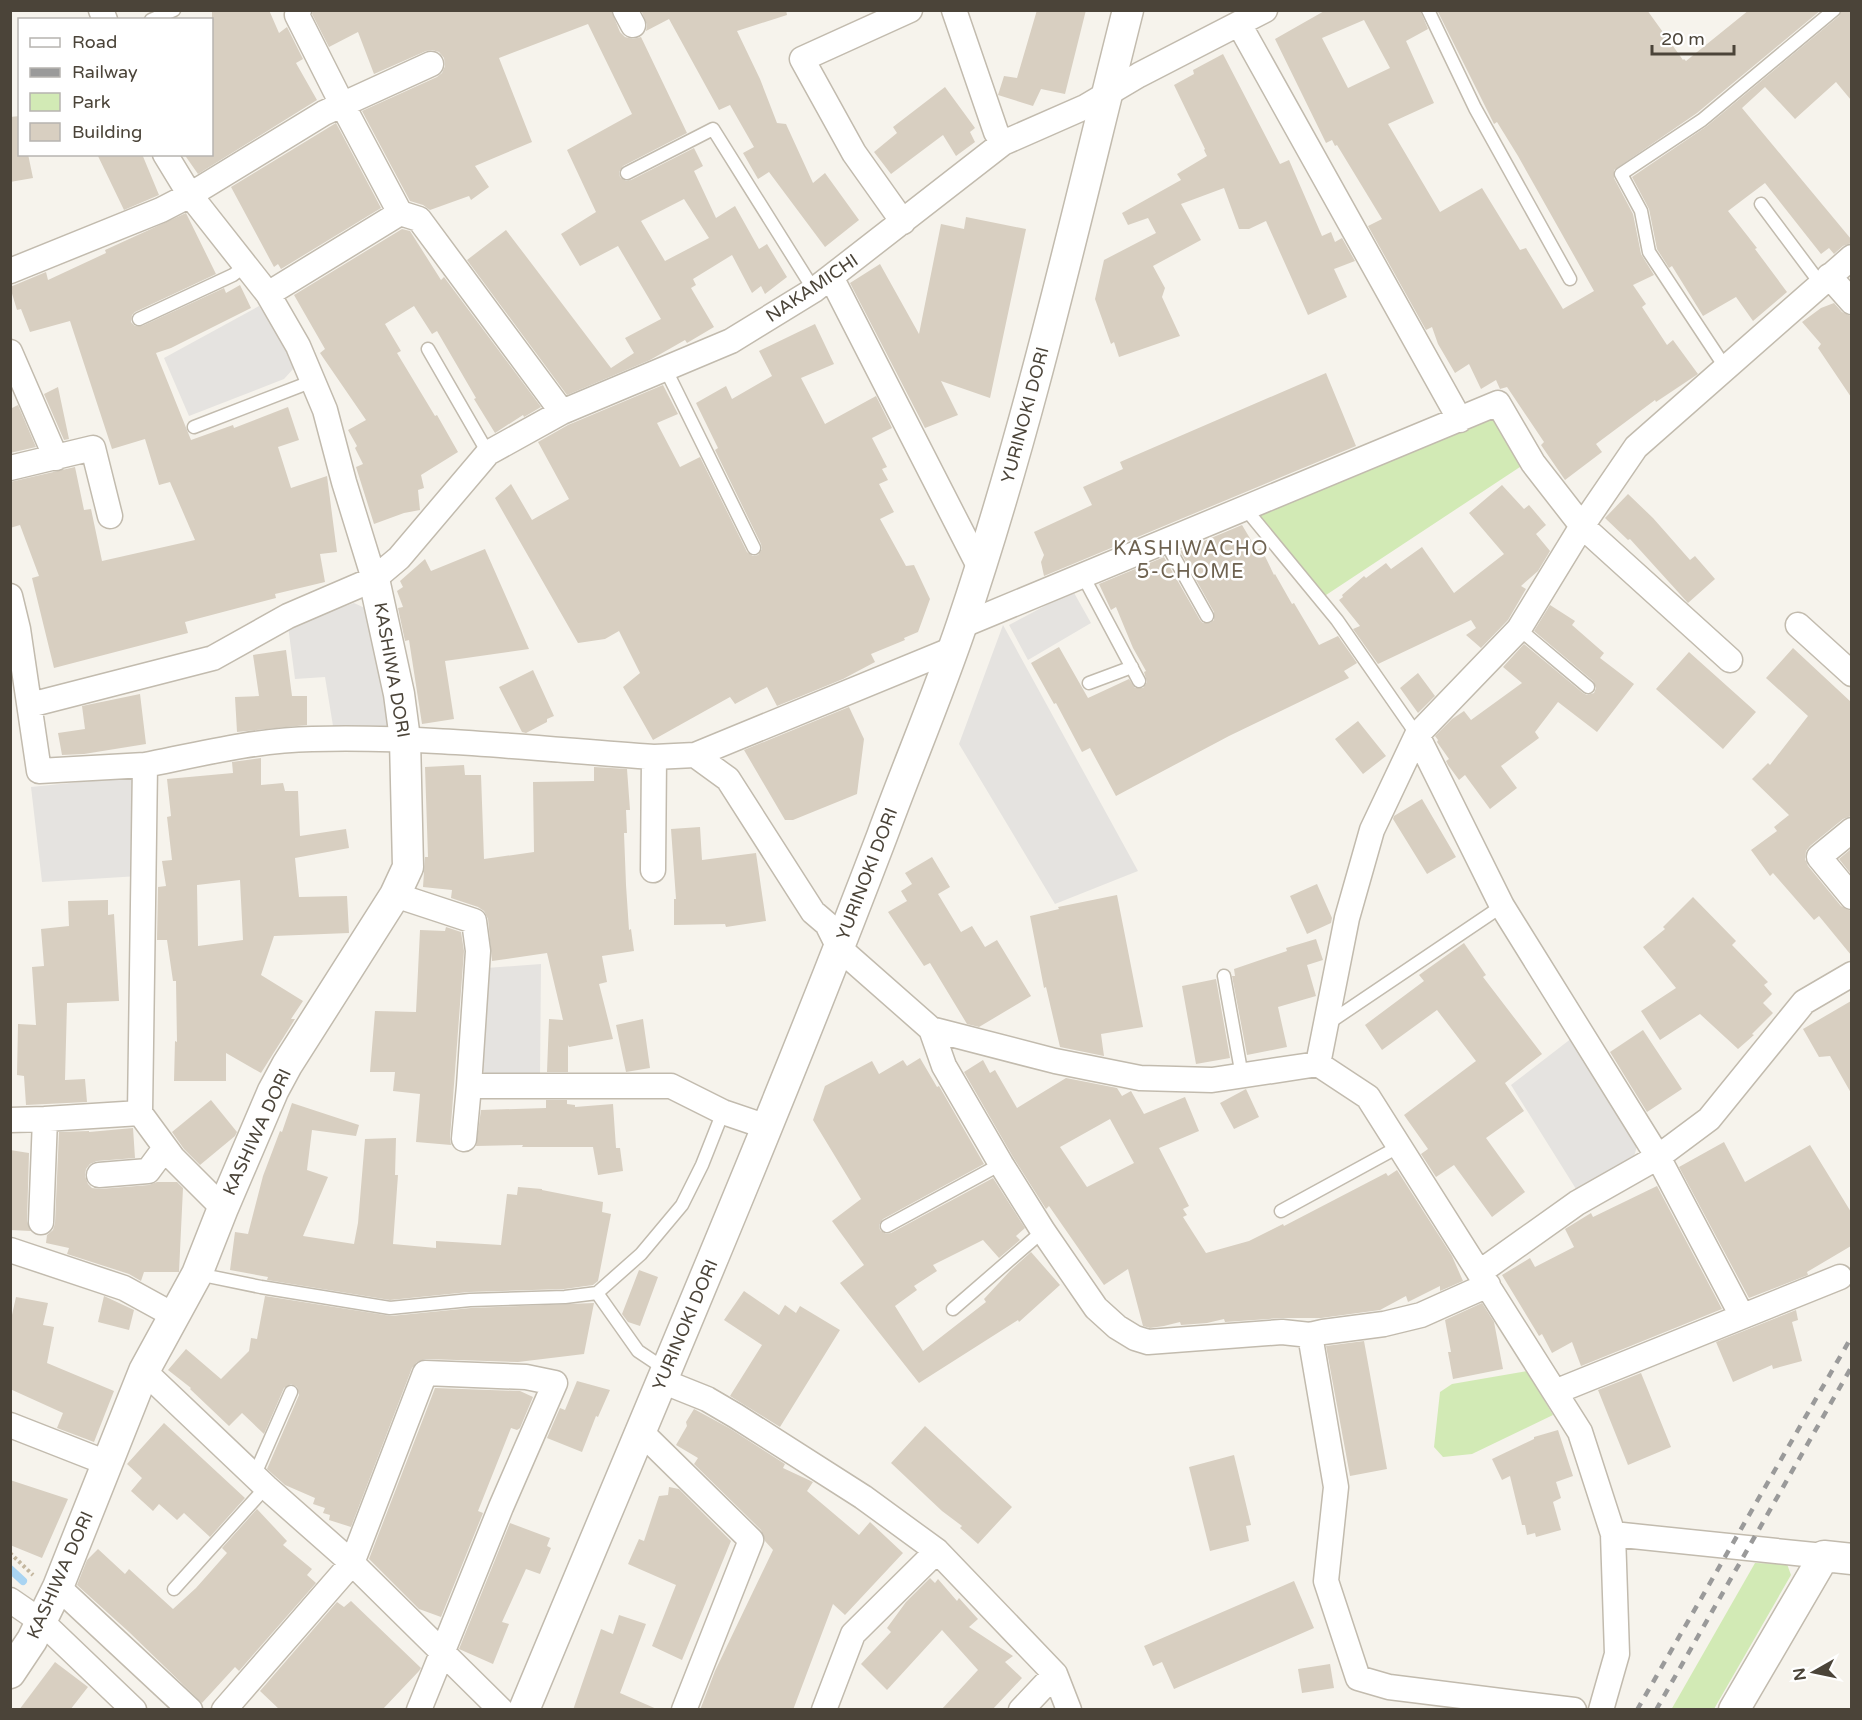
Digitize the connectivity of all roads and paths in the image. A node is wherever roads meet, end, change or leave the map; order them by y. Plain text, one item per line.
1 (174, 10) edge
2 (299, 10) edge
3 (910, 10) edge
4 (954, 10) edge
5 (1128, 10) edge
6 (1265, 10) edge
7 (1428, 10) edge
8 (1834, 10) edge
9 (156, 18) edge
10 (1239, 24) junction
11 (431, 64) dead end
12 (1107, 94) junction
13 (342, 104) junction
14 (1003, 143) junction
15 (166, 156) edge
16 (627, 173) dead end
17 (190, 195) junction
18 (1761, 204) dead end
19 (400, 213) junction
20 (903, 222) junction
21 (1851, 257) edge
22 (245, 266) junction
23 (10, 271) edge
24 (1570, 279) dead end
25 (1825, 280) junction
26 (823, 284) junction
27 (268, 294) junction
28 (1851, 302) edge
29 (139, 319) dead end
30 (428, 349) dead end
31 (10, 352) edge
32 (1725, 367) junction
33 (666, 369) junction
34 (313, 381) junction
35 (562, 412) junction
36 (1460, 420) junction
37 (194, 427) dead end
38 (489, 453) junction
39 (56, 458) junction
40 (10, 468) edge
41 (1244, 507) junction
42 (110, 516) dead end
43 (1582, 526) junction
44 (1165, 541) junction
45 (754, 548) dead end
46 (980, 568) junction
47 (1083, 576) junction
48 (374, 579) junction
49 (10, 596) edge
50 (1207, 616) dead end
51 (1798, 625) dead end
52 (1519, 629) junction
53 (14, 630) edge
54 (957, 637) junction
55 (1730, 660) dead end
56 (1132, 667) junction
57 (1851, 674) edge
58 (1139, 681) dead end
59 (1089, 683) dead end
60 (1588, 687) dead end
61 (30, 705) junction
62 (1417, 735) junction
63 (405, 739) junction
64 (695, 755) junction
65 (654, 757) junction
66 (145, 765) junction
67 (1851, 830) edge
68 (653, 870) dead end
69 (395, 895) junction
70 (1851, 897) edge
71 (1502, 906) junction
72 (839, 948) junction
73 (1851, 974) edge
74 (1224, 976) dead end
75 (1326, 1025) junction
76 (931, 1029) junction
77 (1318, 1064) junction
78 (1242, 1076) junction
79 (469, 1086) junction
80 (723, 1112) junction
81 (140, 1113) junction
82 (45, 1119) junction
83 (10, 1120) edge
84 (767, 1127) junction
85 (464, 1140) dead end
86 (1400, 1146) junction
87 (165, 1148) junction
88 (1658, 1157) junction
89 (1002, 1164) junction
90 (99, 1175) dead end
91 (223, 1208) junction
92 (1281, 1211) dead end
93 (41, 1222) dead end
94 (887, 1226) dead end
95 (1043, 1231) junction
96 (10, 1250) edge
97 (197, 1274) junction
98 (1840, 1277) dead end
99 (1484, 1278) junction
100 (597, 1293) junction
101 (953, 1309) dead end
102 (175, 1316) junction
103 (1743, 1316) junction
104 (1310, 1335) junction
105 (144, 1371) junction
106 (664, 1375) junction
107 (291, 1392) dead end
108 (1555, 1392) junction
109 (10, 1425) edge
110 (640, 1431) junction
111 (107, 1463) junction
112 (261, 1481) junction
113 (1613, 1534) junction
114 (937, 1551) junction
115 (1838, 1558) edge
116 (352, 1563) junction
117 (58, 1587) junction
118 (174, 1589) dead end
119 (10, 1600) edge
120 (42, 1622) junction
121 (442, 1654) junction
122 (10, 1673) edge
123 (1055, 1674) junction
124 (134, 1710) edge
125 (190, 1710) edge
126 (224, 1710) edge
127 (419, 1710) edge
128 (501, 1710) edge
129 (524, 1710) edge
130 (684, 1710) edge
131 (824, 1710) edge
132 (1021, 1710) edge
133 (1069, 1710) edge
134 (1574, 1710) edge
135 (1601, 1710) edge
136 (1734, 1710) edge

1 - 9 lane
2 - 13 street
3 - 20 street
4 - 14 street
5 - 12 street, YURINOKI DORI
6 - 10 street, NAKAMICHI
7 - 24 lane
8 - 32 lane
10 - 12 street, NAKAMICHI
10 - 36 street
11 - 13 street
12 - 14 street, NAKAMICHI
12 - 46 street, YURINOKI DORI
13 - 17 street
13 - 19 street
14 - 20 street, NAKAMICHI
15 - 17 street
16 - 26 lane
17 - 22 street
17 - 23 street
18 - 25 lane
19 - 27 street
19 - 35 street
20 - 26 street, NAKAMICHI
21 - 25 street
22 - 27 street
22 - 29 lane
25 - 28 street
25 - 32 street
26 - 33 street, NAKAMICHI
26 - 46 street
27 - 34 street
30 - 38 lane
31 - 39 street
32 - 43 street
33 - 35 street, NAKAMICHI
33 - 45 lane
34 - 37 lane
34 - 48 street
35 - 38 street, NAKAMICHI
36 - 41 street
36 - 43 street
38 - 48 street, NAKAMICHI
39 - 40 street
39 - 42 street
41 - 44 street
41 - 62 lane
43 - 52 street
43 - 55 street
44 - 47 street
44 - 50 lane
46 - 54 street, YURINOKI DORI
47 - 54 street
47 - 56 lane
48 - 61 street, NAKAMICHI
48 - 63 street, KASHIWA DORI
49 - 53 street
51 - 57 street
52 - 60 lane
52 - 62 street
53 - 61 street
54 - 64 street
54 - 72 street, YURINOKI DORI
56 - 58 lane
56 - 59 lane
61 - 66 street
62 - 71 street
62 - 75 street
63 - 65 street
63 - 66 street
63 - 69 street, KASHIWA DORI
64 - 65 street
64 - 72 street
65 - 68 street
66 - 81 street
67 - 70 street
69 - 79 street
69 - 91 street, KASHIWA DORI
71 - 75 lane
71 - 88 street
72 - 76 street
72 - 84 street, YURINOKI DORI
73 - 88 street
74 - 78 lane
75 - 77 street
76 - 78 street
76 - 89 street
77 - 78 street
77 - 86 street
79 - 80 street
79 - 85 street
80 - 84 street
80 - 100 lane
81 - 82 street
81 - 87 street
82 - 83 street
82 - 93 street
84 - 106 street, YURINOKI DORI
86 - 92 lane
86 - 99 street
87 - 90 street
87 - 91 street
88 - 99 street
88 - 103 street
89 - 94 lane
89 - 95 street
91 - 97 street, KASHIWA DORI
95 - 101 lane
95 - 104 street
96 - 102 street
97 - 100 lane
97 - 102 street, KASHIWA DORI
98 - 103 street
99 - 104 street
99 - 108 street
100 - 106 lane
102 - 105 street, KASHIWA DORI
103 - 108 street
104 - 134 street
105 - 111 street, KASHIWA DORI
105 - 112 street
106 - 110 street, YURINOKI DORI
106 - 114 street
107 - 112 lane
108 - 113 street
109 - 111 street
110 - 129 street, YURINOKI DORI
110 - 130 street
111 - 117 street, KASHIWA DORI
112 - 116 street
112 - 118 lane
113 - 115 street
113 - 135 street
114 - 123 street
114 - 131 street
115 - 136 street
116 - 121 street
116 - 121 street
116 - 126 street
117 - 120 street, KASHIWA DORI
117 - 125 street
119 - 120 street
120 - 122 street, KASHIWA DORI
120 - 124 street
121 - 127 street
121 - 128 street
123 - 132 street
123 - 133 street

